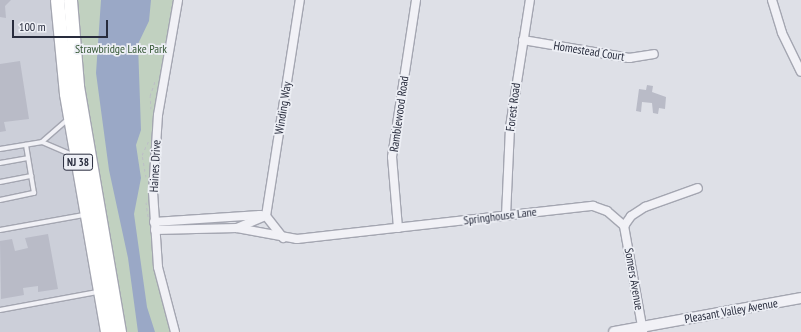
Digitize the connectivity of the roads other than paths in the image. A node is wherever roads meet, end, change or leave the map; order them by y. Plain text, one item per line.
1 (58, 0) edge
2 (70, 0) edge
3 (178, 0) edge
4 (300, 0) edge
5 (416, 0) edge
6 (530, 0) edge
7 (772, 0) edge
8 (523, 40) junction
9 (654, 54) dead end
10 (801, 72) edge
11 (70, 117) junction
12 (42, 142) junction
13 (26, 144) junction
14 (0, 149) edge
15 (77, 157) junction
16 (28, 158) junction
17 (0, 163) edge
18 (31, 176) junction
19 (0, 182) edge
20 (698, 188) dead end
21 (0, 200) edge
22 (87, 215) junction
23 (266, 216) junction
24 (506, 216) junction
25 (154, 226) junction
26 (624, 226) junction
27 (237, 228) junction
28 (398, 228) junction
29 (0, 230) edge
30 (283, 238) junction
31 (100, 292) junction
32 (801, 298) edge
33 (0, 310) edge
34 (643, 329) edge
35 (107, 332) edge
36 (119, 332) edge
37 (175, 332) edge
38 (614, 332) edge

1 - 11 highway, NJ 38
2 - 36 highway, NJ 38
3 - 25 street, Haines Drive
4 - 23 street, Winding Way
5 - 28 street, Ramblewood Road
6 - 8 street, Forest Road
7 - 10 street
8 - 9 street, Homestead Court
8 - 24 street, Forest Road
11 - 12 lane
11 - 15 highway, NJ 38
12 - 13 lane
12 - 15 lane
13 - 14 lane
13 - 16 lane
15 - 22 highway, NJ 38
16 - 17 lane
16 - 18 lane
18 - 19 lane
18 - 21 lane
20 - 26 street
22 - 29 lane
22 - 31 highway, NJ 38
23 - 25 street
23 - 27 street, Springhouse Lane
23 - 30 street
24 - 26 street, Springhouse Lane
24 - 28 street, Springhouse Lane
25 - 27 street, Springhouse Lane
25 - 37 street, Haines Drive
26 - 34 street, Somers Avenue
27 - 30 street, Springhouse Lane
28 - 30 street, Springhouse Lane
31 - 33 lane
31 - 35 highway, NJ 38
32 - 34 street, Pleasant Valley Avenue
34 - 38 street, Pleasant Valley Avenue

